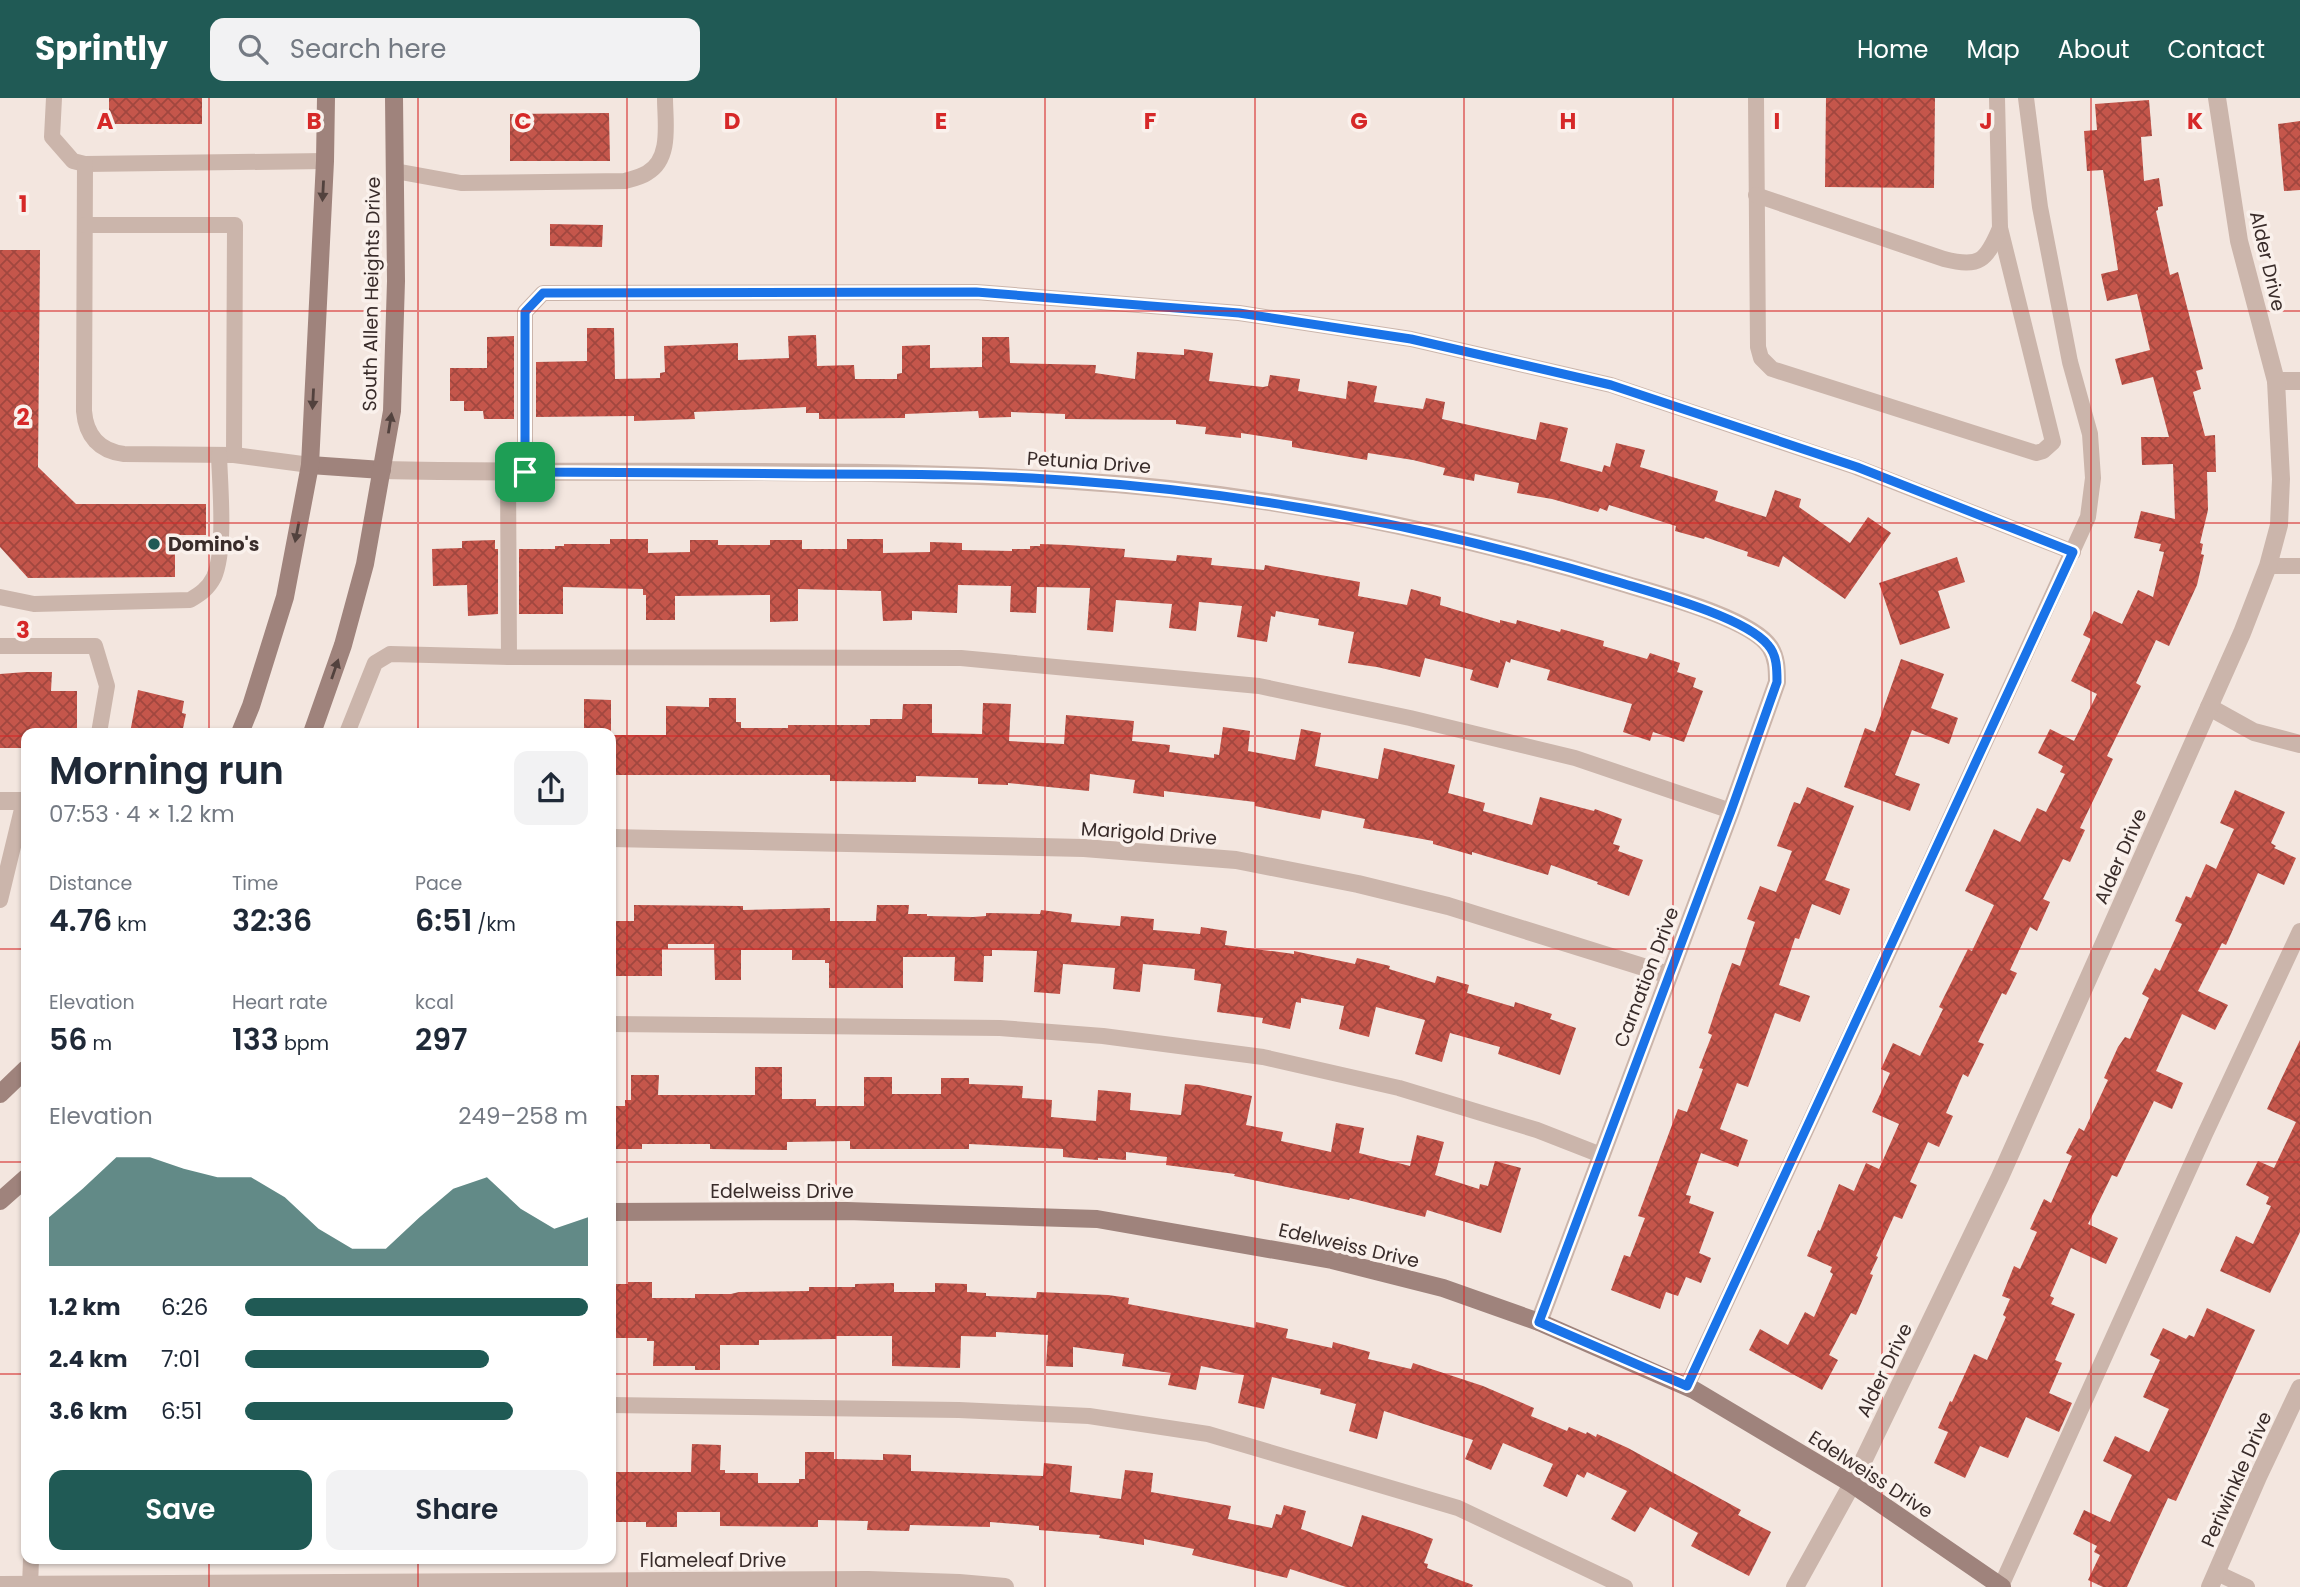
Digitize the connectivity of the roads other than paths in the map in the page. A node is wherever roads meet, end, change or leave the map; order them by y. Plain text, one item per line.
1 (54, 98) edge
2 (326, 98) edge
3 (394, 98) edge
4 (665, 98) edge
5 (1756, 98) edge
6 (1997, 98) edge
7 (2026, 98) edge
8 (2217, 98) edge
9 (325, 162) junction
10 (85, 164) junction
11 (394, 171) junction
12 (1756, 195) junction
13 (85, 225) junction
14 (2000, 228) junction
15 (2276, 381) junction
16 (2300, 381) edge
17 (227, 454) junction
18 (310, 465) junction
19 (382, 470) junction
20 (516, 472) junction
21 (2073, 552) junction
22 (2268, 566) junction
23 (2300, 566) edge
24 (0, 597) edge
25 (1769, 645) joint
26 (0, 646) edge
27 (509, 657) junction
28 (2210, 707) junction
29 (100, 728) edge
30 (242, 728) edge
31 (314, 728) edge
32 (349, 728) edge
33 (2300, 744) edge
34 (0, 801) edge
35 (21, 801) edge
36 (1731, 811) junction
37 (21, 817) edge
38 (616, 838) edge
39 (0, 900) edge
40 (2300, 931) edge
41 (1669, 975) junction
42 (616, 1024) edge
43 (21, 1074) edge
44 (0, 1094) edge
45 (1601, 1155) junction
46 (21, 1182) edge
47 (0, 1201) edge
48 (616, 1212) edge
49 (1539, 1322) junction
50 (1687, 1386) junction
51 (2300, 1388) edge
52 (616, 1405) edge
53 (2295, 1410) edge
54 (1852, 1484) junction
55 (31, 1564) edge
56 (2214, 1580) edge
57 (0, 1585) edge
58 (30, 1586) edge
59 (224, 1586) edge
60 (1006, 1587) edge
61 (1625, 1587) edge
62 (1796, 1587) edge
63 (2002, 1587) edge
64 (2247, 1587) edge

1 - 10 lane
2 - 9 street
3 - 11 street, South Allen Heights Drive
4 - 11 lane
5 - 12 lane
6 - 14 lane
7 - 21 lane
8 - 15 street, Alder Drive
9 - 10 lane
9 -> 18 street
10 - 13 lane
19 -> 11 street, South Allen Heights Drive
12 - 14 lane
12 - 14 lane
13 - 17 lane
13 - 17 lane
15 - 16 street
15 - 22 street, Alder Drive
17 - 18 lane
17 - 24 lane
18 - 19 street
18 -> 30 street
19 - 20 street, Petunia Drive
31 -> 19 street, South Allen Heights Drive
20 - 21 lane
20 - 25 street, Petunia Drive
20 - 27 lane
21 - 50 lane
22 - 23 lane
22 - 28 street, Alder Drive
25 - 36 street, Carnation Drive
26 - 29 lane
27 - 32 lane
27 - 36 lane
28 - 33 street
28 - 54 street, Alder Drive
34 - 35 street
36 - 41 street, Carnation Drive
37 - 39 lane
38 - 41 street, Marigold Drive
40 - 63 lane
41 - 45 street, Carnation Drive
42 - 45 lane
43 - 44 street
45 - 49 street, Carnation Drive
46 - 47 street
48 - 49 street, Edelweiss Drive
49 - 50 street, Edelweiss Drive
50 - 54 street, Edelweiss Drive
51 - 53 street, Periwinkle Drive
52 - 61 lane
53 - 56 street, Periwinkle Drive
54 - 62 street, Alder Drive
54 - 63 street, Edelweiss Drive
55 - 58 lane
56 - 64 lane
57 - 58 street, Flameleaf Drive
58 - 59 street, Flameleaf Drive
59 - 60 street, Flameleaf Drive

